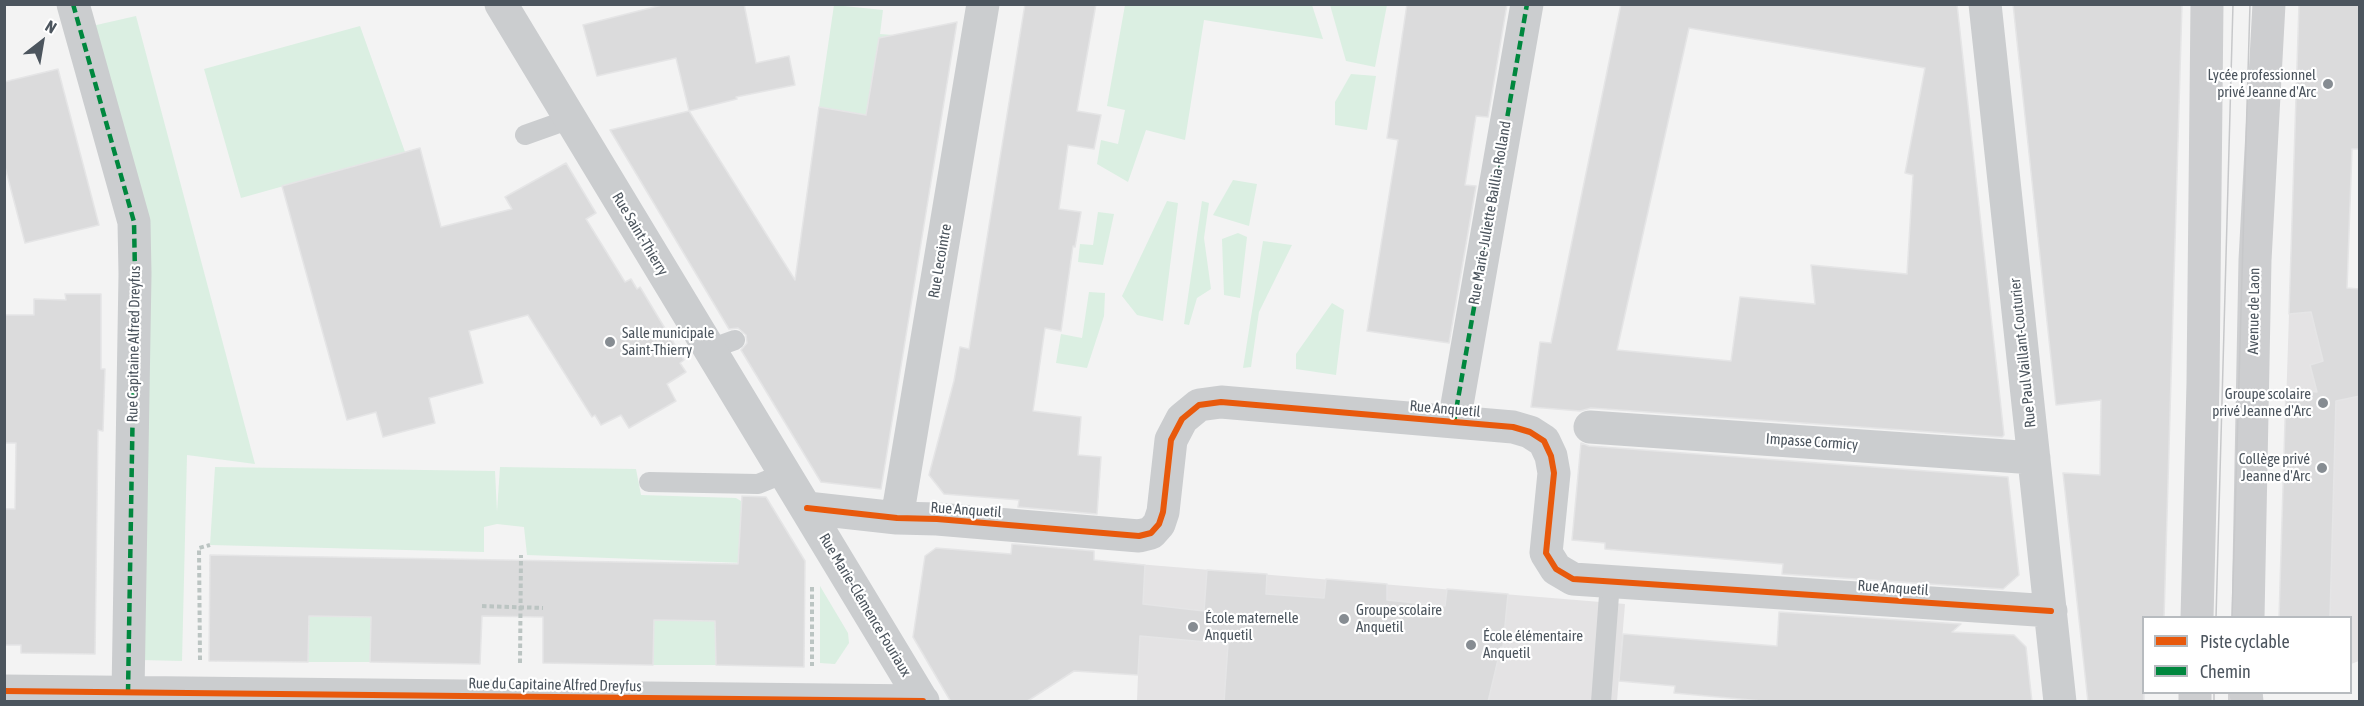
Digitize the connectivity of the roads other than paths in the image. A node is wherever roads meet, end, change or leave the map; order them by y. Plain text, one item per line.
1 (74, 4) edge
2 (501, 4) edge
3 (983, 4) edge
4 (1527, 4) edge
5 (1984, 4) edge
6 (2207, 4) edge
7 (2269, 4) edge
8 (570, 119) junction
9 (525, 135) dead end
10 (1454, 422) junction
11 (1590, 427) dead end
12 (2034, 458) junction
13 (785, 473) junction
14 (649, 482) dead end
15 (807, 508) junction
16 (897, 518) junction
17 (1610, 582) junction
18 (2051, 611) junction
19 (2197, 616) edge
20 (2248, 616) edge
21 (4, 691) edge
22 (128, 693) junction
23 (192, 696) edge
24 (811, 701) edge
25 (923, 701) edge
26 (1601, 702) edge
27 (2060, 702) edge

1 - 22 street, Rue Capitaine Alfred Dreyfus
2 - 8 street, Rue Saint-Thierry
3 - 16 street, Rue Lecointre
4 - 10 street, Rue Marie-Juliette Baillia-Rolland
5 - 12 street, Rue Paul Vaillant-Couturier
6 - 19 main road
7 - 20 main road, Avenue de Laon
8 - 9 lane
8 - 13 street, Rue Saint-Thierry
10 - 16 street, Rue Anquetil
10 - 17 street, Rue Anquetil
11 - 12 street, Impasse Cormicy
12 - 18 street, Rue Paul Vaillant-Couturier
13 - 14 lane
13 - 15 street, Rue Saint-Thierry
15 - 16 street, Rue Anquetil
15 - 25 street, Rue Marie-Clémence Fouriaux
17 - 18 street, Rue Anquetil
17 - 26 lane
18 - 27 street, Rue Paul Vaillant-Couturier
21 - 22 street, Rue du Capitaine Alfred Dreyfus
22 - 23 street, Rue du Capitaine Alfred Dreyfus
23 - 24 street, Rue du Capitaine Alfred Dreyfus
24 - 25 street, Rue du Capitaine Alfred Dreyfus

